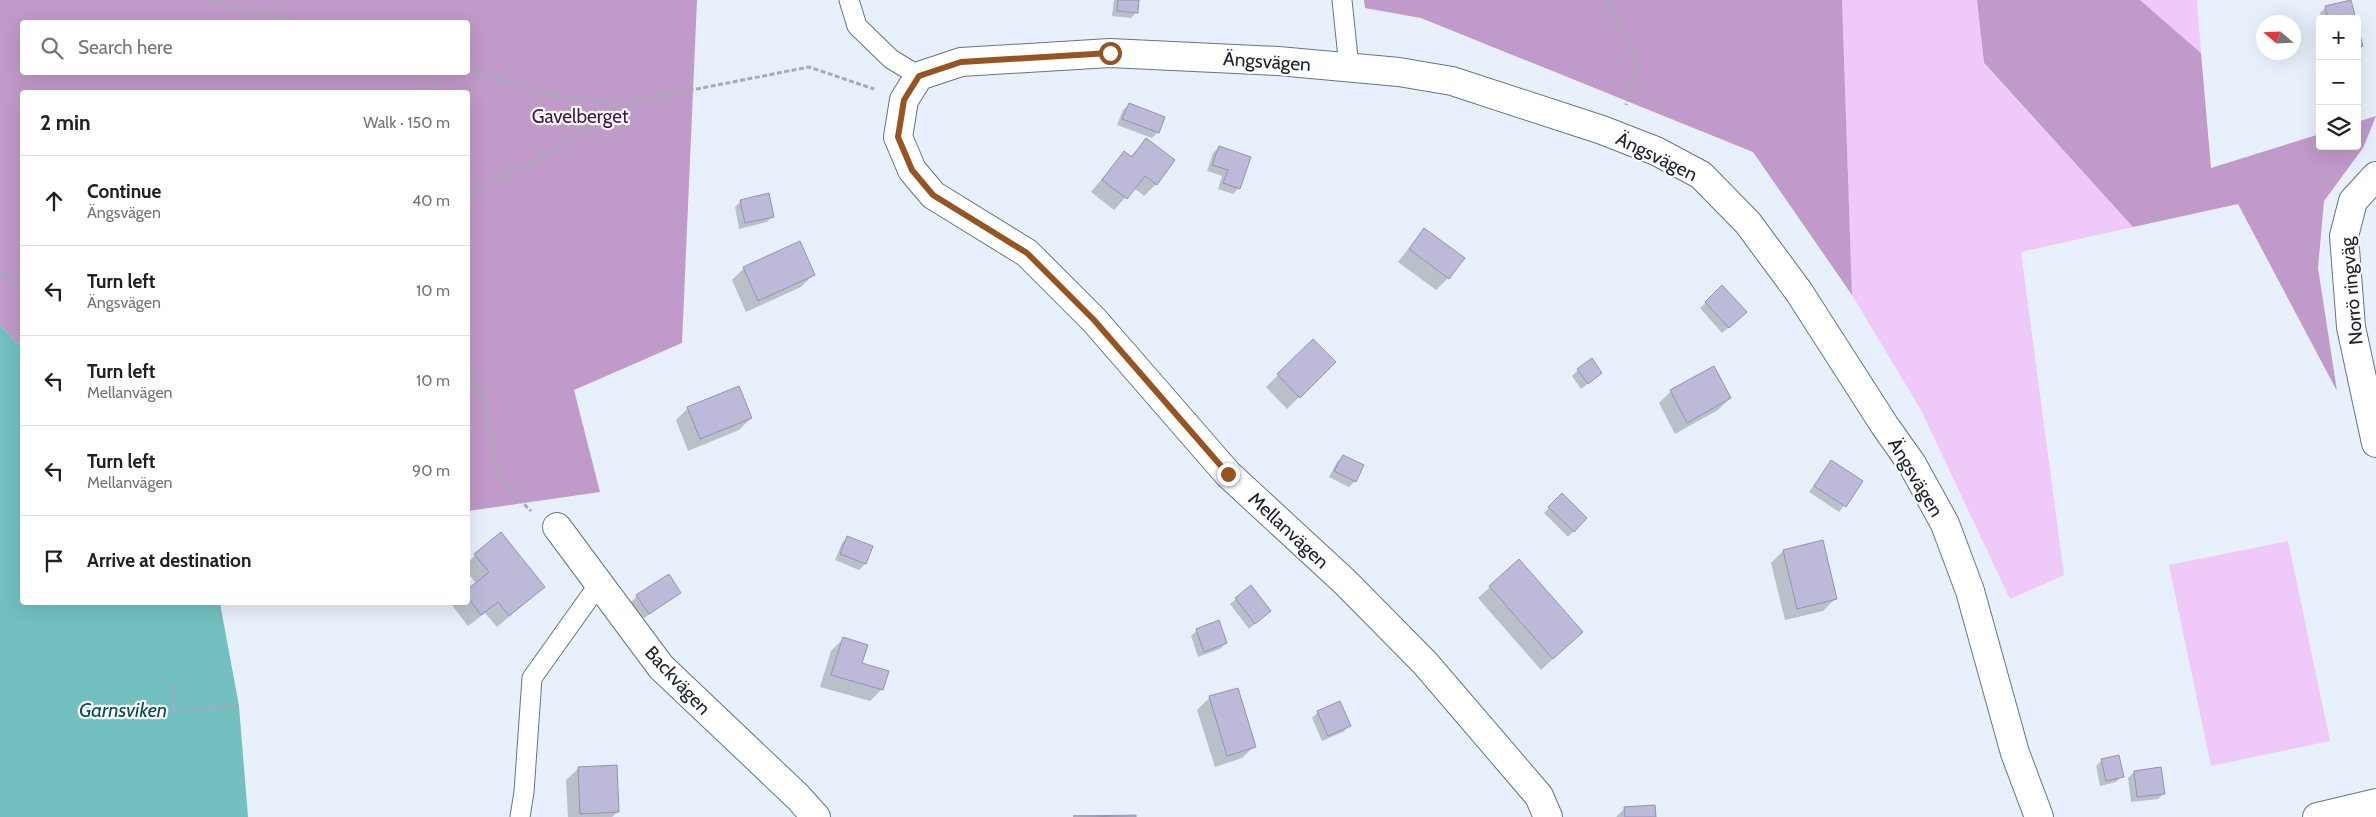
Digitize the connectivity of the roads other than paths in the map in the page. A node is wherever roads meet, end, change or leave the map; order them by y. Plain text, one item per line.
1 (849, 0) edge
2 (1342, 0) edge
3 (1349, 67) junction
4 (919, 76) junction
5 (2376, 176) edge
6 (2376, 443) edge
7 (557, 527) dead end
8 (599, 584) junction
9 (2376, 803) edge
10 (520, 817) edge
11 (816, 817) edge
12 (1548, 817) edge
13 (2039, 817) edge
14 (2317, 817) edge

1 - 4 lane
2 - 3 lane
3 - 4 street, Ängsvägen
3 - 13 street, Ängsvägen
4 - 12 street, Mellanvägen
5 - 6 street, Norrö ringväg
7 - 8 street, Backvägen
8 - 10 lane
8 - 11 street, Backvägen
9 - 14 street

